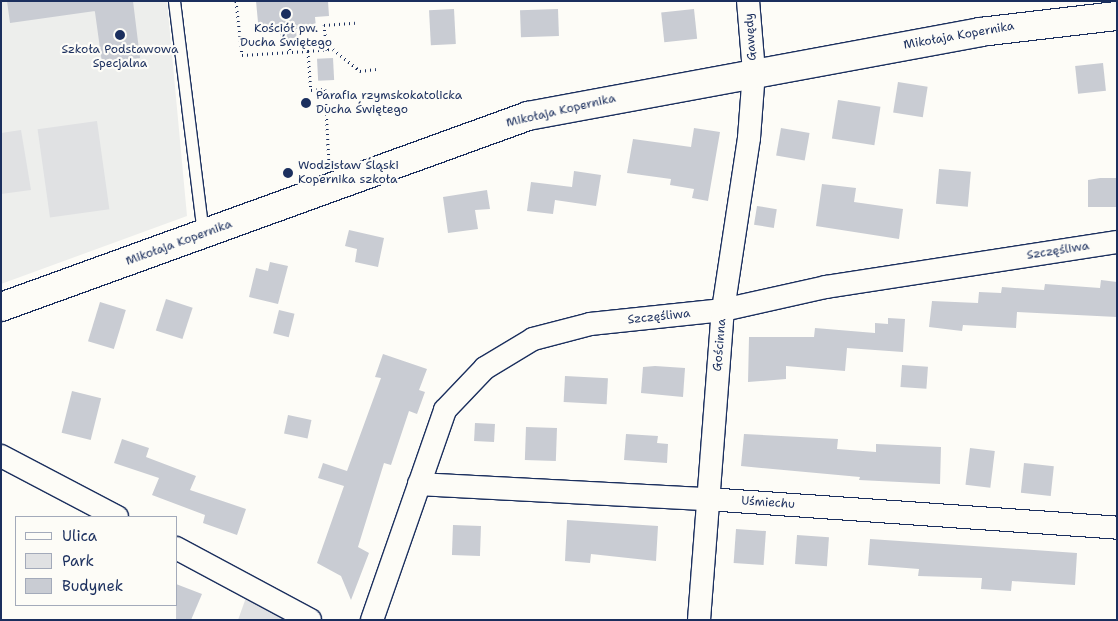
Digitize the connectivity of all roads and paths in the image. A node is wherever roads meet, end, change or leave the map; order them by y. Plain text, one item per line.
1 (174, 1) edge
2 (236, 1) edge
3 (748, 1) edge
4 (1117, 16) edge
5 (355, 23) dead end
6 (289, 44) dead end
7 (327, 50) junction
8 (308, 51) junction
9 (290, 52) junction
10 (376, 69) dead end
11 (754, 72) junction
12 (330, 168) dead end
13 (203, 234) junction
14 (1117, 242) edge
15 (1, 306) edge
16 (723, 310) junction
17 (1, 456) edge
18 (419, 484) junction
19 (707, 499) junction
20 (115, 516) edge
21 (1117, 528) edge
22 (178, 549) edge
23 (310, 620) edge
24 (372, 620) edge
25 (699, 620) edge

1 - 13 lane
2 - 9 path
3 - 11 street, Gawędy
4 - 11 street, Mikołaja Kopernika
5 - 7 path
6 - 9 path
7 - 8 path
7 - 10 path
8 - 9 path
8 - 12 path
11 - 13 street, Mikołaja Kopernika
11 - 16 street, Gościnna
13 - 15 street, Mikołaja Kopernika
14 - 16 street, Szczęśliwa
16 - 18 street, Szczęśliwa
16 - 19 street, Gościnna
17 - 20 street
18 - 19 street, Uśmiechu
18 - 24 street, Szczęśliwa
19 - 21 street, Uśmiechu
19 - 25 street, Gościnna
22 - 23 street

